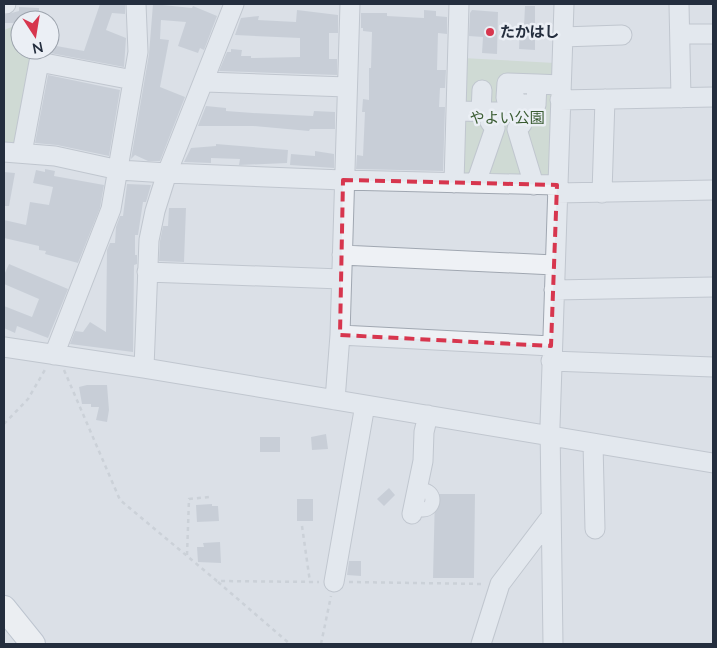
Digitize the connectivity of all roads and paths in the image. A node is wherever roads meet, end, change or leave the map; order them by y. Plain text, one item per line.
1 (136, 4) edge
2 (234, 4) edge
3 (350, 4) edge
4 (459, 4) edge
5 (564, 4) edge
6 (679, 4) edge
7 (680, 34) junction
8 (713, 34) edge
9 (622, 35) dead end
10 (562, 37) junction
11 (133, 80) junction
12 (205, 82) junction
13 (537, 84) junction
14 (347, 86) junction
15 (482, 90) dead end
16 (561, 93) junction
17 (713, 97) edge
18 (681, 98) junction
19 (605, 99) junction
20 (519, 111) junction
21 (456, 112) junction
22 (488, 117) junction
23 (4, 152) edge
24 (22, 153) junction
25 (119, 170) junction
26 (167, 173) junction
27 (343, 180) junction
28 (454, 183) junction
29 (476, 183) junction
30 (534, 185) junction
31 (557, 189) junction
32 (713, 190) edge
33 (602, 193) junction
34 (342, 255) junction
35 (554, 265) junction
36 (147, 272) junction
37 (341, 279) junction
38 (713, 287) edge
39 (554, 290) junction
40 (340, 335) junction
41 (4, 347) edge
42 (551, 354) junction
43 (56, 355) junction
44 (713, 367) edge
45 (144, 368) junction
46 (335, 400) junction
47 (365, 405) junction
48 (428, 415) junction
49 (4, 424) edge
50 (549, 436) junction
51 (593, 443) junction
52 (713, 463) edge
53 (209, 497) dead end
54 (417, 501) dead end
55 (550, 518) junction
56 (302, 526) dead end
57 (595, 530) dead end
58 (187, 555) junction
59 (217, 581) junction
60 (310, 582) junction
61 (334, 582) junction
62 (500, 584) junction
63 (4, 608) edge
64 (33, 644) edge
65 (290, 644) edge
66 (321, 644) edge
67 (481, 644) edge
68 (553, 644) edge

1 - 11 street
2 - 12 street
3 - 14 street
4 - 21 street
5 - 10 street
6 - 7 street
7 - 8 street
7 - 18 street
9 - 10 street
10 - 16 street
11 - 24 street
11 - 25 street
12 - 14 street
12 - 26 street
13 - 16 street
13 - 20 street
13 - 20 street
14 - 27 street
15 - 22 street
16 - 19 street
16 - 31 street
17 - 18 street
18 - 19 street
19 - 33 street
20 - 22 street
20 - 30 street
21 - 22 street
21 - 28 street
22 - 29 street
23 - 24 street
24 - 25 street
25 - 26 street
25 - 43 street
26 - 27 street
26 - 36 street
27 - 28 street
27 - 34 street
28 - 29 street
29 - 30 street
30 - 31 street
31 - 33 street
31 - 35 street
32 - 33 street
34 - 35 street
34 - 37 street
35 - 39 street
36 - 37 street
36 - 45 street
37 - 40 street
38 - 39 street
39 - 42 street
40 - 42 street
40 - 46 street
41 - 43 street
42 - 44 street
42 - 50 street
43 - 45 street
43 - 49 path
43 - 58 path
45 - 46 street
46 - 47 street
47 - 48 street
47 - 61 street
48 - 50 street
48 - 54 street
50 - 51 street
50 - 55 street
51 - 52 street
51 - 57 street
53 - 58 path
55 - 62 street
55 - 68 street
56 - 60 path
58 - 59 path
59 - 60 path
59 - 65 path
60 - 61 path
61 - 62 path
61 - 66 path
62 - 67 street
63 - 64 main road

